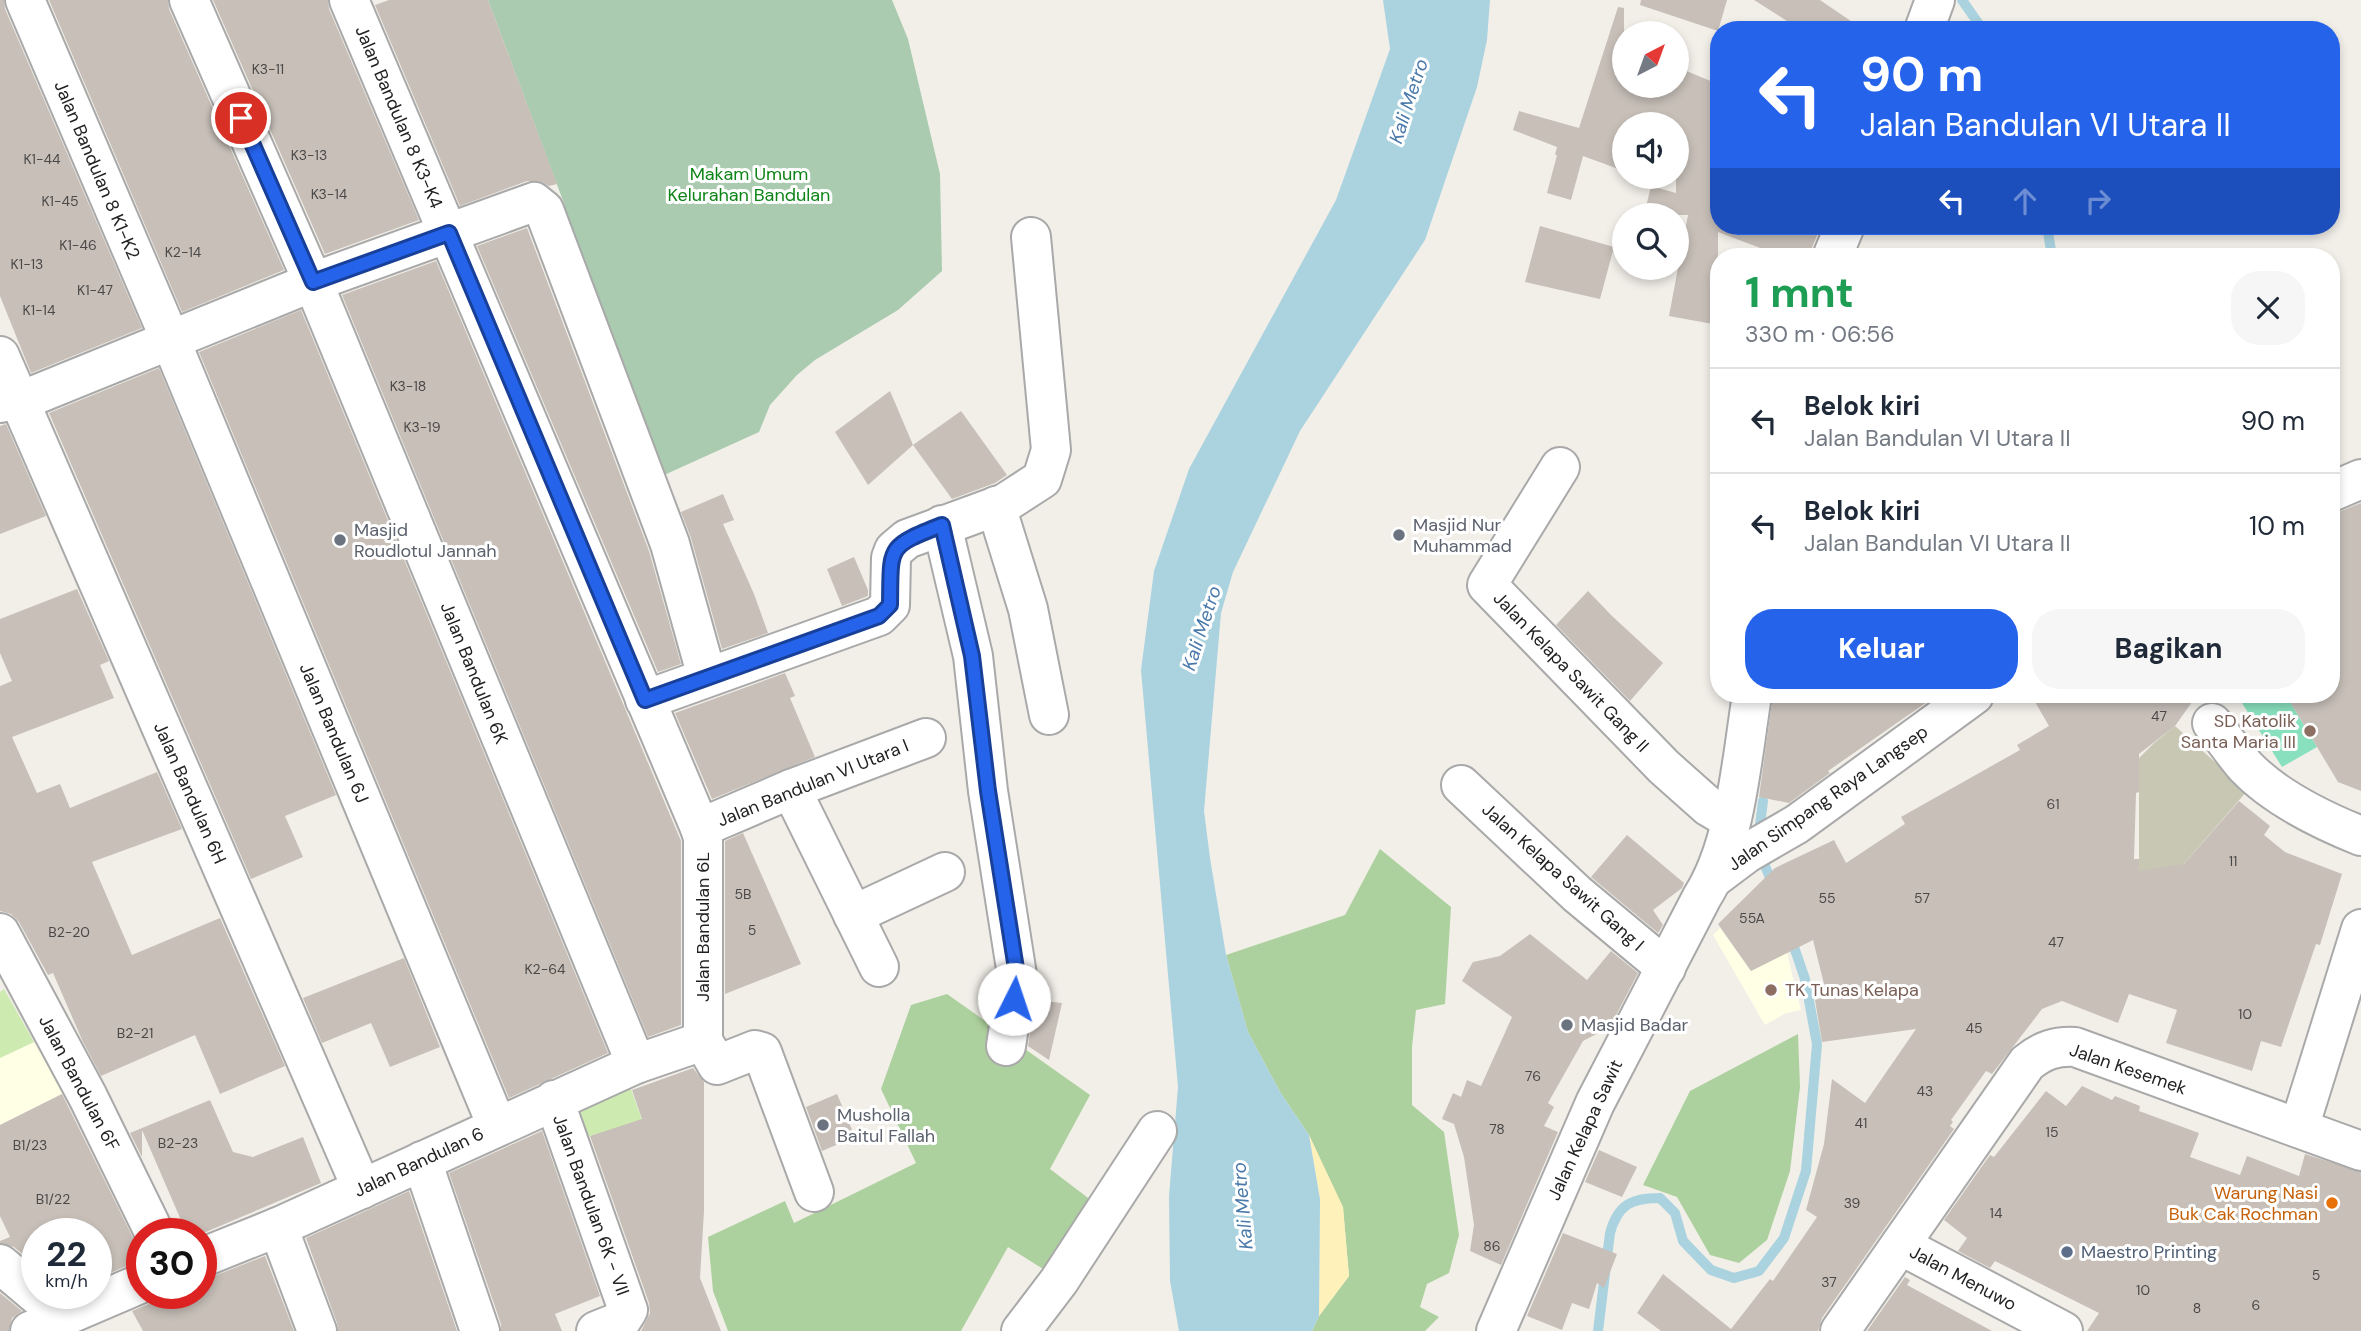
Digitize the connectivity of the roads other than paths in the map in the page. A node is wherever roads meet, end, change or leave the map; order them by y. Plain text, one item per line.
1 (25, 0) edge
2 (189, 0) edge
3 (349, 0) edge
4 (1935, 0) edge
5 (1927, 21) edge
6 (449, 233) junction
7 (1031, 237) dead end
8 (313, 282) junction
9 (170, 339) junction
10 (0, 356) edge
11 (9, 400) edge
12 (1560, 467) dead end
13 (2361, 479) edge
14 (2340, 488) edge
15 (996, 506) junction
16 (942, 525) junction
17 (707, 677) junction
18 (645, 700) junction
19 (1751, 703) edge
20 (1963, 703) edge
21 (1049, 715) dead end
22 (2211, 723) dead end
23 (926, 738) dead end
24 (1461, 785) dead end
25 (792, 789) junction
26 (1731, 820) junction
27 (700, 828) junction
28 (2361, 836) edge
29 (945, 872) dead end
30 (1715, 877) junction
31 (853, 915) junction
32 (2361, 929) edge
33 (0, 933) edge
34 (879, 967) dead end
35 (1666, 968) junction
36 (703, 1041) junction
37 (1006, 1046) dead end
38 (636, 1064) junction
39 (554, 1100) junction
40 (497, 1126) junction
41 (2299, 1128) junction
42 (1157, 1131) dead end
43 (2361, 1151) edge
44 (422, 1161) junction
45 (362, 1189) junction
46 (814, 1192) dead end
47 (147, 1218) edge
48 (278, 1227) junction
49 (1900, 1245) junction
50 (217, 1252) edge
51 (0, 1264) edge
52 (126, 1292) edge
53 (75, 1321) edge
54 (618, 1323) edge
55 (317, 1331) edge
56 (480, 1331) edge
57 (1021, 1331) edge
58 (1496, 1331) edge
59 (1840, 1331) edge
60 (2063, 1331) edge

1 - 9 street, Jalan Bandulan 8 K1-K2
2 - 8 street, Jalan Bandulan 6K
3 - 6 street, Jalan Bandulan 8 K3-K4
4 - 5 street
6 - 8 street
6 - 17 street
6 - 18 street, Jalan Bandulan 6L
7 - 15 street
8 - 9 street
8 - 38 street, Jalan Bandulan 6K
9 - 11 street
9 - 40 street, Jalan Bandulan 6J
10 - 11 street, Jalan Bandulan 6H
11 - 45 street, Jalan Bandulan 6H
12 - 26 street, Jalan Kelapa Sawit Gang II
13 - 14 street
15 - 16 street
15 - 21 street
16 - 17 street
16 - 37 street
17 - 18 street
18 - 27 street, Jalan Bandulan 6L
19 - 26 street, Jalan Kelapa Sawit
20 - 30 street, Jalan Simpang Raya Langsep
22 - 28 street
23 - 25 street, Jalan Bandulan VI Utara I
24 - 35 street, Jalan Kelapa Sawit Gang I
25 - 27 street, Jalan Bandulan VI Utara I
25 - 31 street
26 - 30 street, Jalan Kelapa Sawit
27 - 36 street, Jalan Bandulan 6L
29 - 31 street
30 - 35 street, Jalan Kelapa Sawit
31 - 34 street
32 - 41 street
33 - 47 street, Jalan Bandulan 6F
35 - 58 street, Jalan Kelapa Sawit
36 - 38 street, Jalan Bandulan 6
36 - 46 street
38 - 39 street, Jalan Bandulan 6
39 - 40 street, Jalan Bandulan 6
39 - 54 street, Jalan Bandulan 6K - VII
40 - 44 street, Jalan Bandulan 6
41 - 43 street, Jalan Kesemek
41 - 49 street, Jalan Kesemek
42 - 57 street
44 - 45 street, Jalan Bandulan 6
44 - 56 street
45 - 48 street, Jalan Bandulan 6
48 - 50 street, Jalan Bandulan 6
48 - 55 street
49 - 59 street, Jalan Kesemek
49 - 60 street, Jalan Menuwo
51 - 53 street
52 - 53 street

